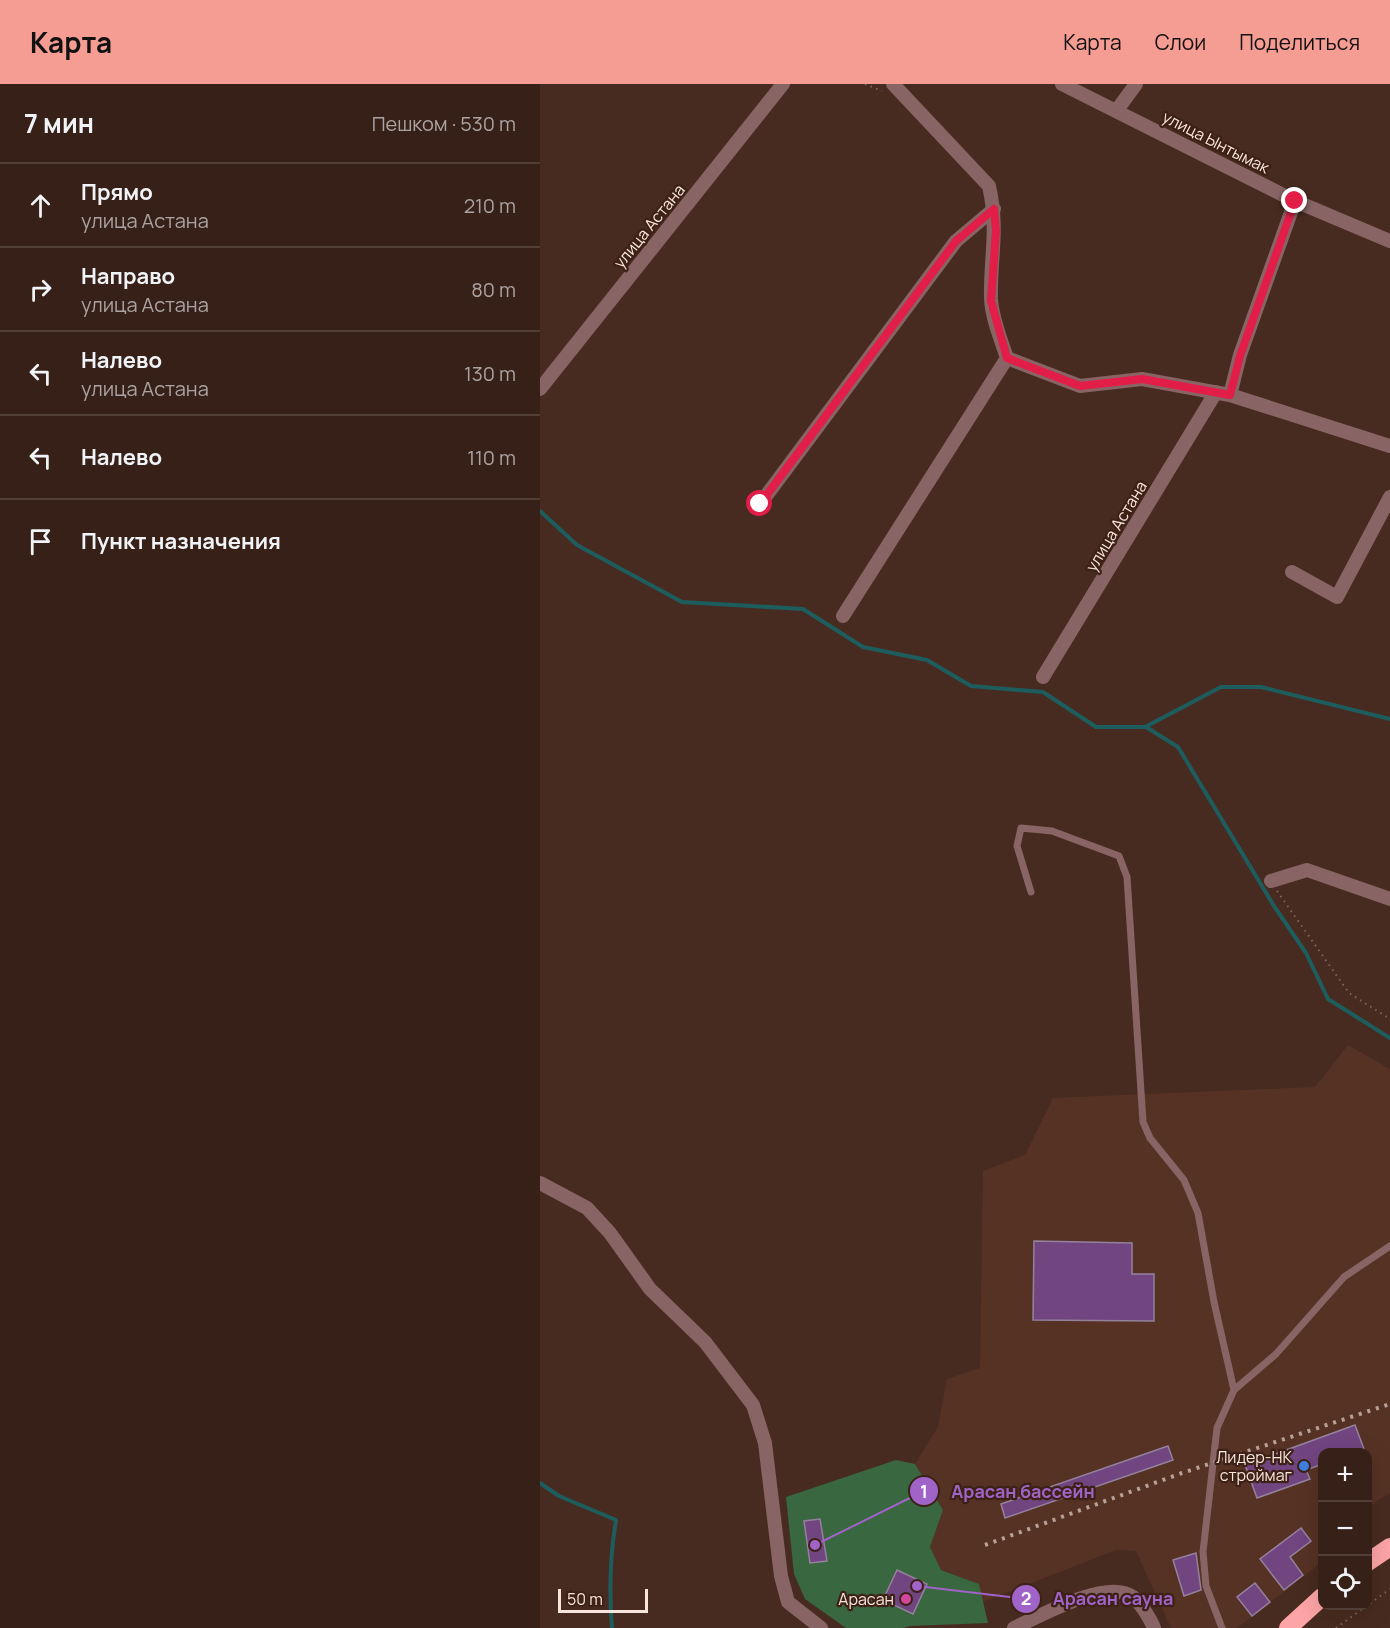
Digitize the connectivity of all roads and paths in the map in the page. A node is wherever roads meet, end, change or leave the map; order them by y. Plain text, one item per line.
1 (783, 84) edge
2 (893, 84) edge
3 (1062, 84) edge
4 (1136, 84) edge
5 (1117, 110) junction
6 (1295, 201) junction
7 (994, 209) junction
8 (1390, 241) edge
9 (1007, 358) junction
10 (540, 389) edge
11 (1223, 393) junction
12 (1390, 446) edge
13 (1390, 497) edge
14 (760, 504) dead end
15 (1292, 572) dead end
16 (843, 616) dead end
17 (1043, 677) dead end
18 (1271, 881) joint
19 (1031, 892) dead end
20 (1390, 899) edge
21 (1390, 1019) edge
22 (540, 1183) edge
23 (1390, 1246) edge
24 (1234, 1390) junction
25 (1390, 1547) edge
26 (1372, 1559) edge
27 (1390, 1588) edge
28 (1318, 1601) edge
29 (821, 1628) edge
30 (1014, 1628) edge
31 (1154, 1628) edge
32 (1222, 1628) edge
33 (1288, 1628) edge
34 (1336, 1628) edge

1 - 10 street, улица Астана
2 - 7 street
3 - 5 street, улица Ынтымак
4 - 5 street
5 - 6 street, улица Ынтымак
6 - 8 street, улица Ынтымак
6 - 11 street, улица Астана
7 - 9 street
7 - 14 street
9 - 11 street
9 - 16 street
11 - 12 street
11 - 17 street, улица Астана
13 - 15 street
18 - 20 street
18 - 21 path
19 - 24 lane
22 - 29 street
23 - 24 lane
24 - 32 lane
25 - 26 highway
27 - 34 path
28 - 33 highway
30 - 31 street

